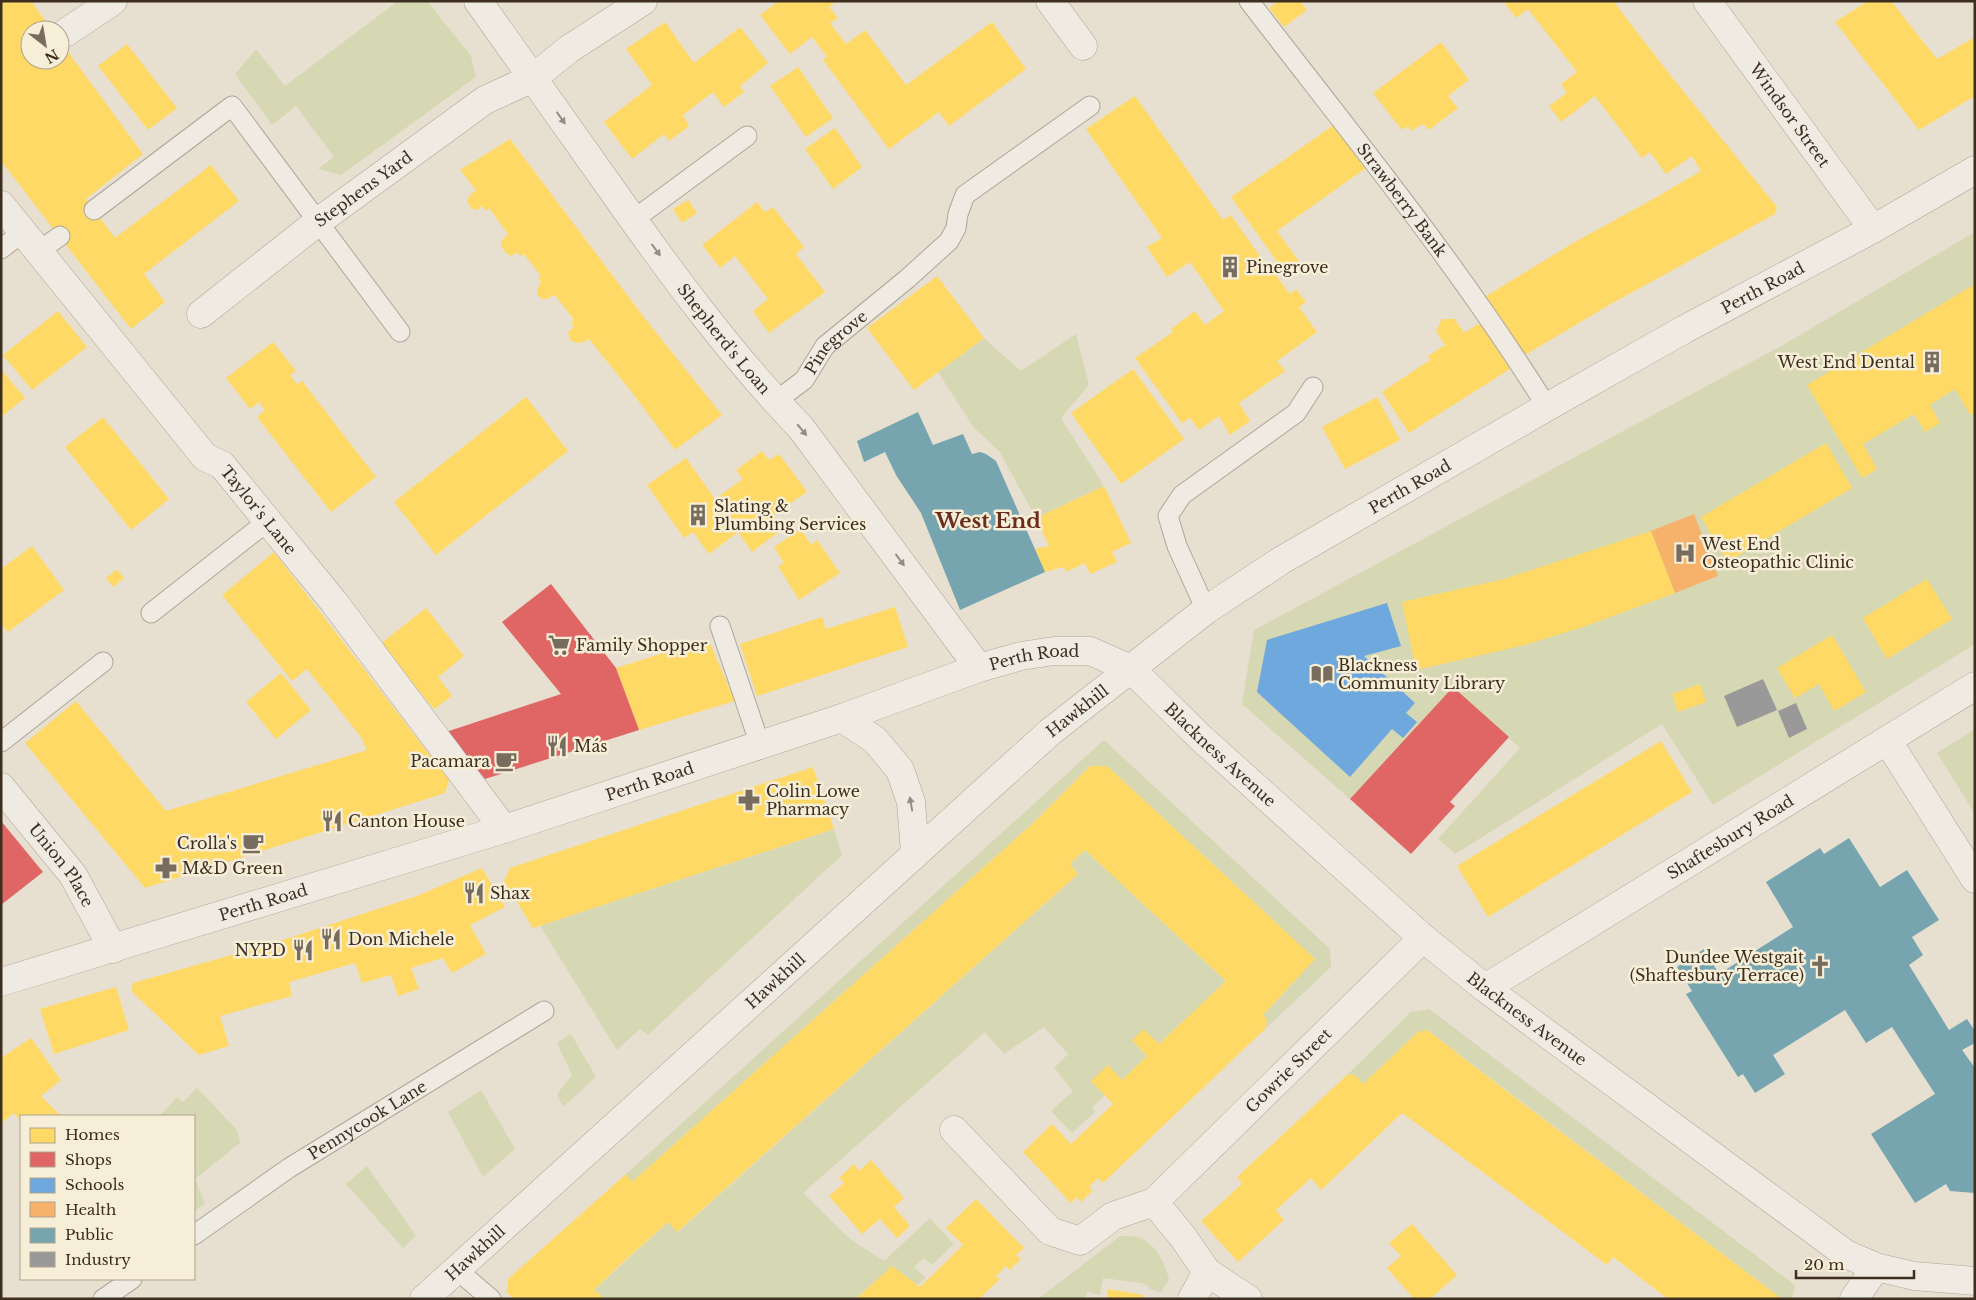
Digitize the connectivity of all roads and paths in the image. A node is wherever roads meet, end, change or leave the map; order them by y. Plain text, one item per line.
1 (113, 1) edge
2 (478, 1) edge
3 (643, 1) edge
4 (1050, 1) edge
5 (1249, 1) edge
6 (1706, 1) edge
7 (70, 30) edge
8 (1083, 46) dead end
9 (533, 78) junction
10 (1090, 106) dead end
11 (747, 136) dead end
12 (1975, 170) edge
13 (1, 205) edge
14 (94, 210) dead end
15 (633, 220) junction
16 (319, 221) junction
17 (1873, 229) junction
18 (40, 240) junction
19 (1, 250) edge
20 (201, 314) dead end
21 (400, 332) dead end
22 (1312, 387) dead end
23 (776, 402) junction
24 (1547, 407) junction
25 (268, 521) junction
26 (1206, 610) junction
27 (151, 613) dead end
28 (720, 626) dead end
29 (103, 662) dead end
30 (979, 668) junction
31 (1131, 669) junction
32 (1975, 686) edge
33 (842, 718) junction
34 (1887, 740) junction
35 (1, 742) edge
36 (760, 745) junction
37 (1, 787) edge
38 (504, 829) junction
39 (915, 852) junction
40 (1975, 879) edge
41 (1423, 938) junction
42 (113, 949) junction
43 (1, 982) edge
44 (1486, 988) junction
45 (544, 1011) dead end
46 (954, 1130) dead end
47 (1154, 1202) junction
48 (195, 1234) edge
49 (1876, 1267) junction
50 (456, 1270) junction
51 (1207, 1272) junction
52 (131, 1280) edge
53 (1975, 1281) edge
54 (103, 1299) edge
55 (424, 1299) edge
56 (491, 1299) edge
57 (1192, 1299) edge
58 (1248, 1299) edge
59 (1854, 1299) edge

1 - 7 street
2 - 9 street, Shepherd's Loan
3 - 9 street, Stephens Yard
4 - 8 street
5 - 24 lane, Strawberry Bank
6 - 17 street, Windsor Street
9 -> 15 street, Shepherd's Loan
9 - 16 street, Stephens Yard
10 - 23 lane, Pinegrove
11 - 15 lane
12 - 17 street, Perth Road
13 - 18 street, Taylor's Lane
14 - 16 lane
15 -> 23 street, Shepherd's Loan
16 - 20 street, Stephens Yard
16 - 21 lane
17 - 24 street, Perth Road
18 - 19 lane
18 - 25 street, Taylor's Lane
22 - 26 lane
23 -> 30 street, Shepherd's Loan
24 - 26 street, Perth Road
25 - 27 lane
25 - 38 street, Taylor's Lane
26 - 31 street, Perth Road
28 - 36 lane
29 - 35 lane
30 - 31 street, Perth Road
30 - 33 street, Perth Road
31 - 39 street, Hawkhill
31 - 41 street, Blackness Avenue
32 - 34 street, Shaftesbury Road
33 - 36 street, Perth Road
39 -> 33 street
34 - 40 street
34 - 44 street, Shaftesbury Road
36 - 38 street, Perth Road
37 - 42 street, Union Place
38 - 42 street, Perth Road
39 - 50 street, Hawkhill
41 - 44 street, Blackness Avenue
41 - 47 street, Gowrie Street
42 - 43 street, Perth Road
44 - 49 street, Blackness Avenue
45 - 48 lane, Pennycook Lane
46 - 47 street, Gowrie Street
47 - 51 street
49 - 53 street, Blackness Avenue
49 - 59 street
50 - 55 street, Hawkhill
50 - 56 lane
51 - 57 street
51 - 58 street
52 - 54 lane

